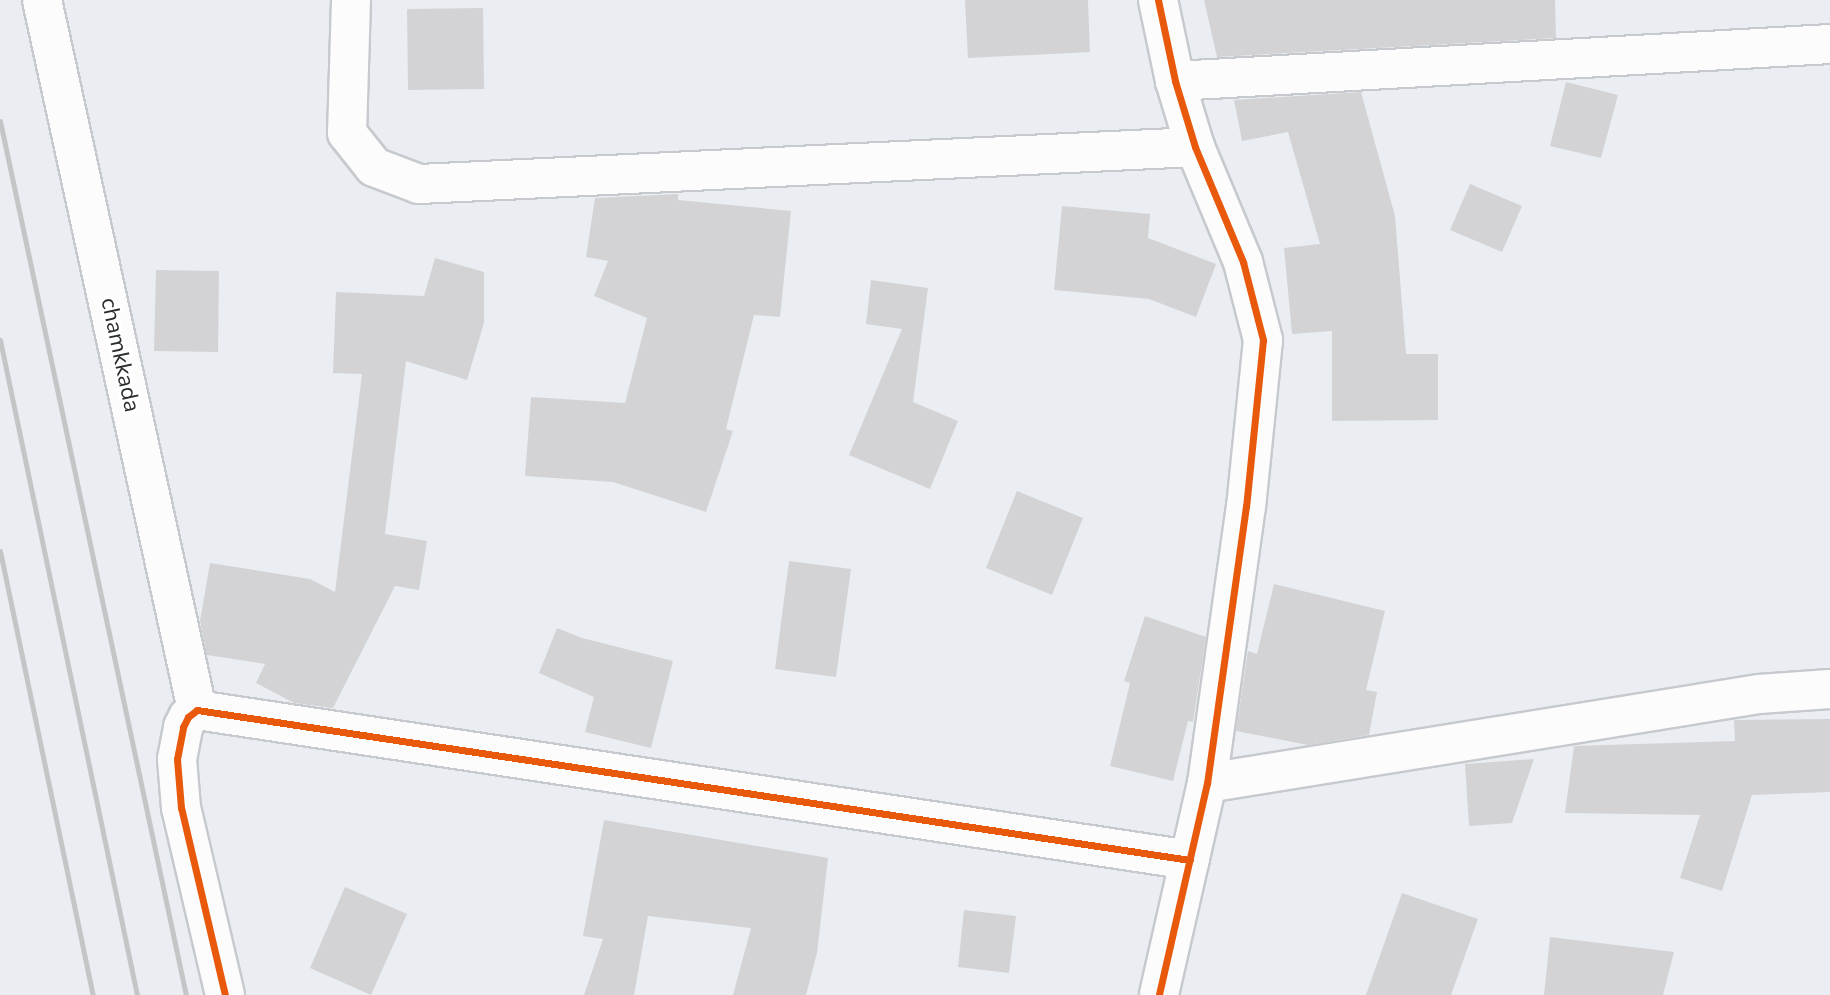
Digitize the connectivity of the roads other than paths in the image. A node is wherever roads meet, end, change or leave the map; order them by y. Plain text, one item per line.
1 (42, 0) edge
2 (351, 0) edge
3 (1158, 0) edge
4 (1830, 44) edge
5 (1175, 80) junction
6 (1195, 147) junction
7 (1830, 690) edge
8 (197, 709) junction
9 (1207, 783) junction
10 (1189, 860) junction
11 (225, 995) edge
12 (1159, 995) edge

1 - 8 street, chamkkada
2 - 6 street
3 - 5 street
4 - 5 street
5 - 6 street
6 - 9 street
7 - 9 street
8 - 10 street
8 - 11 street
9 - 10 street
10 - 12 street

